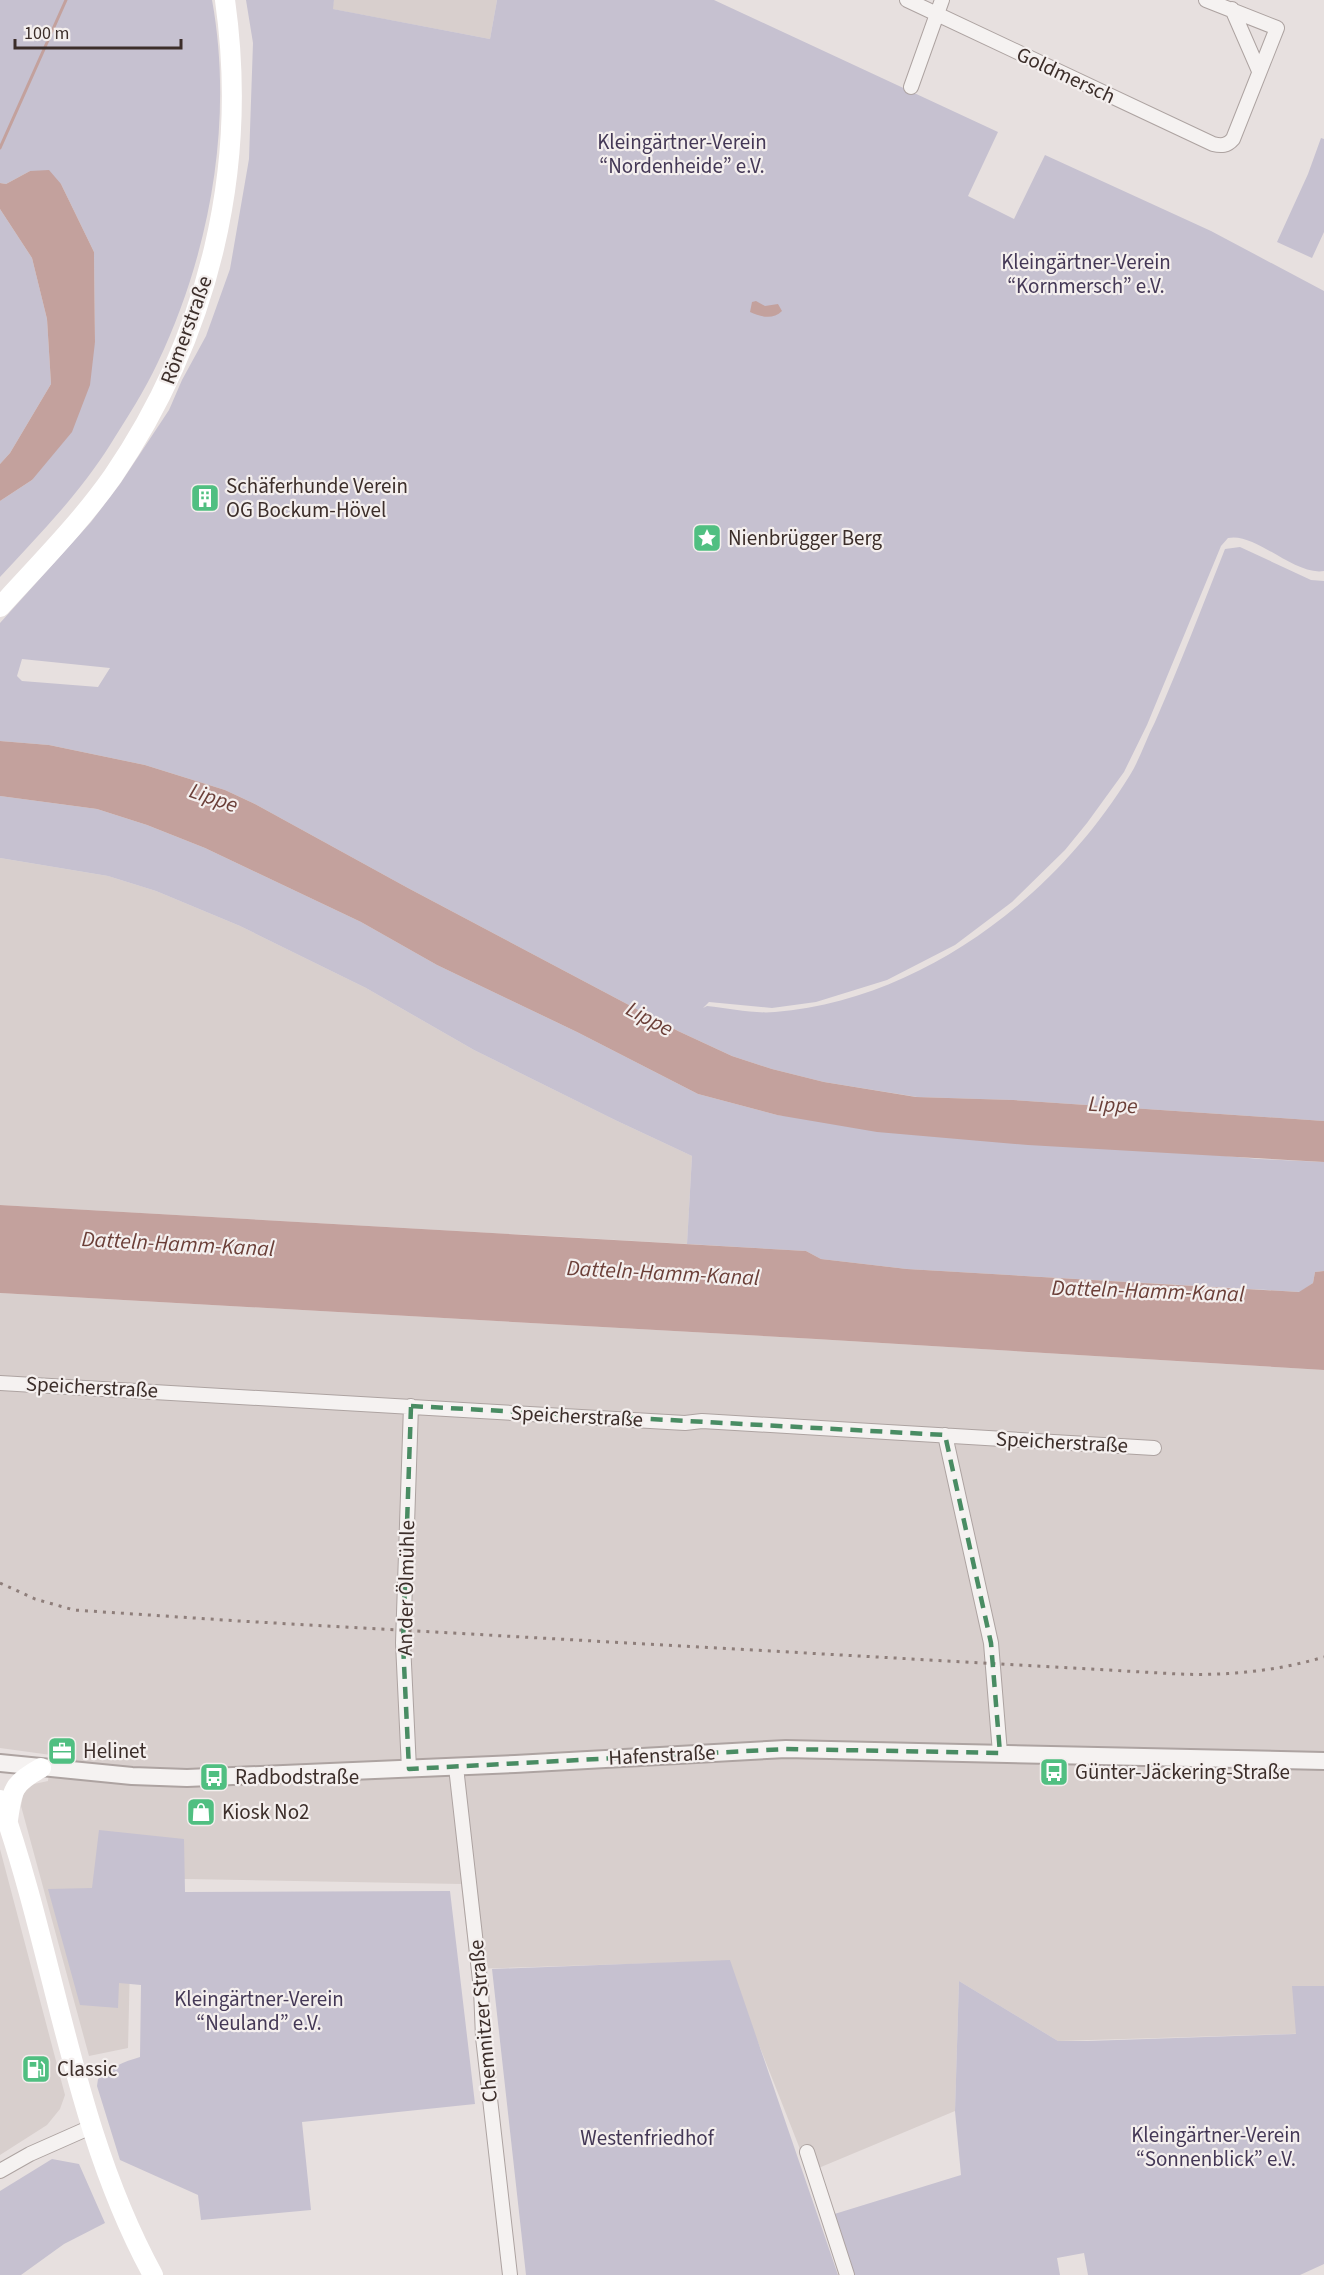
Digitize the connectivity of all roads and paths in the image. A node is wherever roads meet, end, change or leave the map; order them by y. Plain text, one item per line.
1 (225, 0) edge
2 (907, 0) edge
3 (942, 0) edge
4 (1206, 0) edge
5 (1232, 9) junction
6 (937, 14) junction
7 (1260, 71) junction
8 (911, 87) dead end
9 (0, 607) edge
10 (0, 1383) edge
11 (411, 1406) junction
12 (945, 1435) junction
13 (1154, 1448) dead end
14 (1000, 1753) junction
15 (1324, 1761) edge
16 (0, 1763) edge
17 (456, 1767) junction
18 (41, 1768) junction
19 (409, 1769) junction
20 (0, 1800) edge
21 (8, 1822) junction
22 (91, 2127) junction
23 (807, 2152) dead end
24 (0, 2171) edge
25 (153, 2275) edge
26 (510, 2275) edge
27 (847, 2275) edge

1 - 9 main road, Römerstraße
2 - 6 street, Goldmersch
3 - 6 street
4 - 5 street
5 - 7 street
5 - 7 street
6 - 7 street, Goldmersch
6 - 8 street
10 - 11 street, Speicherstraße
11 - 12 street, Speicherstraße
11 - 19 street, An der Ölmühle
12 - 13 street, Speicherstraße
12 - 14 street
14 - 15 street, Hafenstraße
14 - 17 street, Hafenstraße
16 - 18 street, Hafenstraße
17 - 19 street, Hafenstraße
17 - 26 street, Chemnitzer Straße
18 - 19 street, Hafenstraße
18 - 21 main road
20 - 21 main road
21 - 22 main road
22 - 24 street
22 - 25 main road
23 - 27 street

